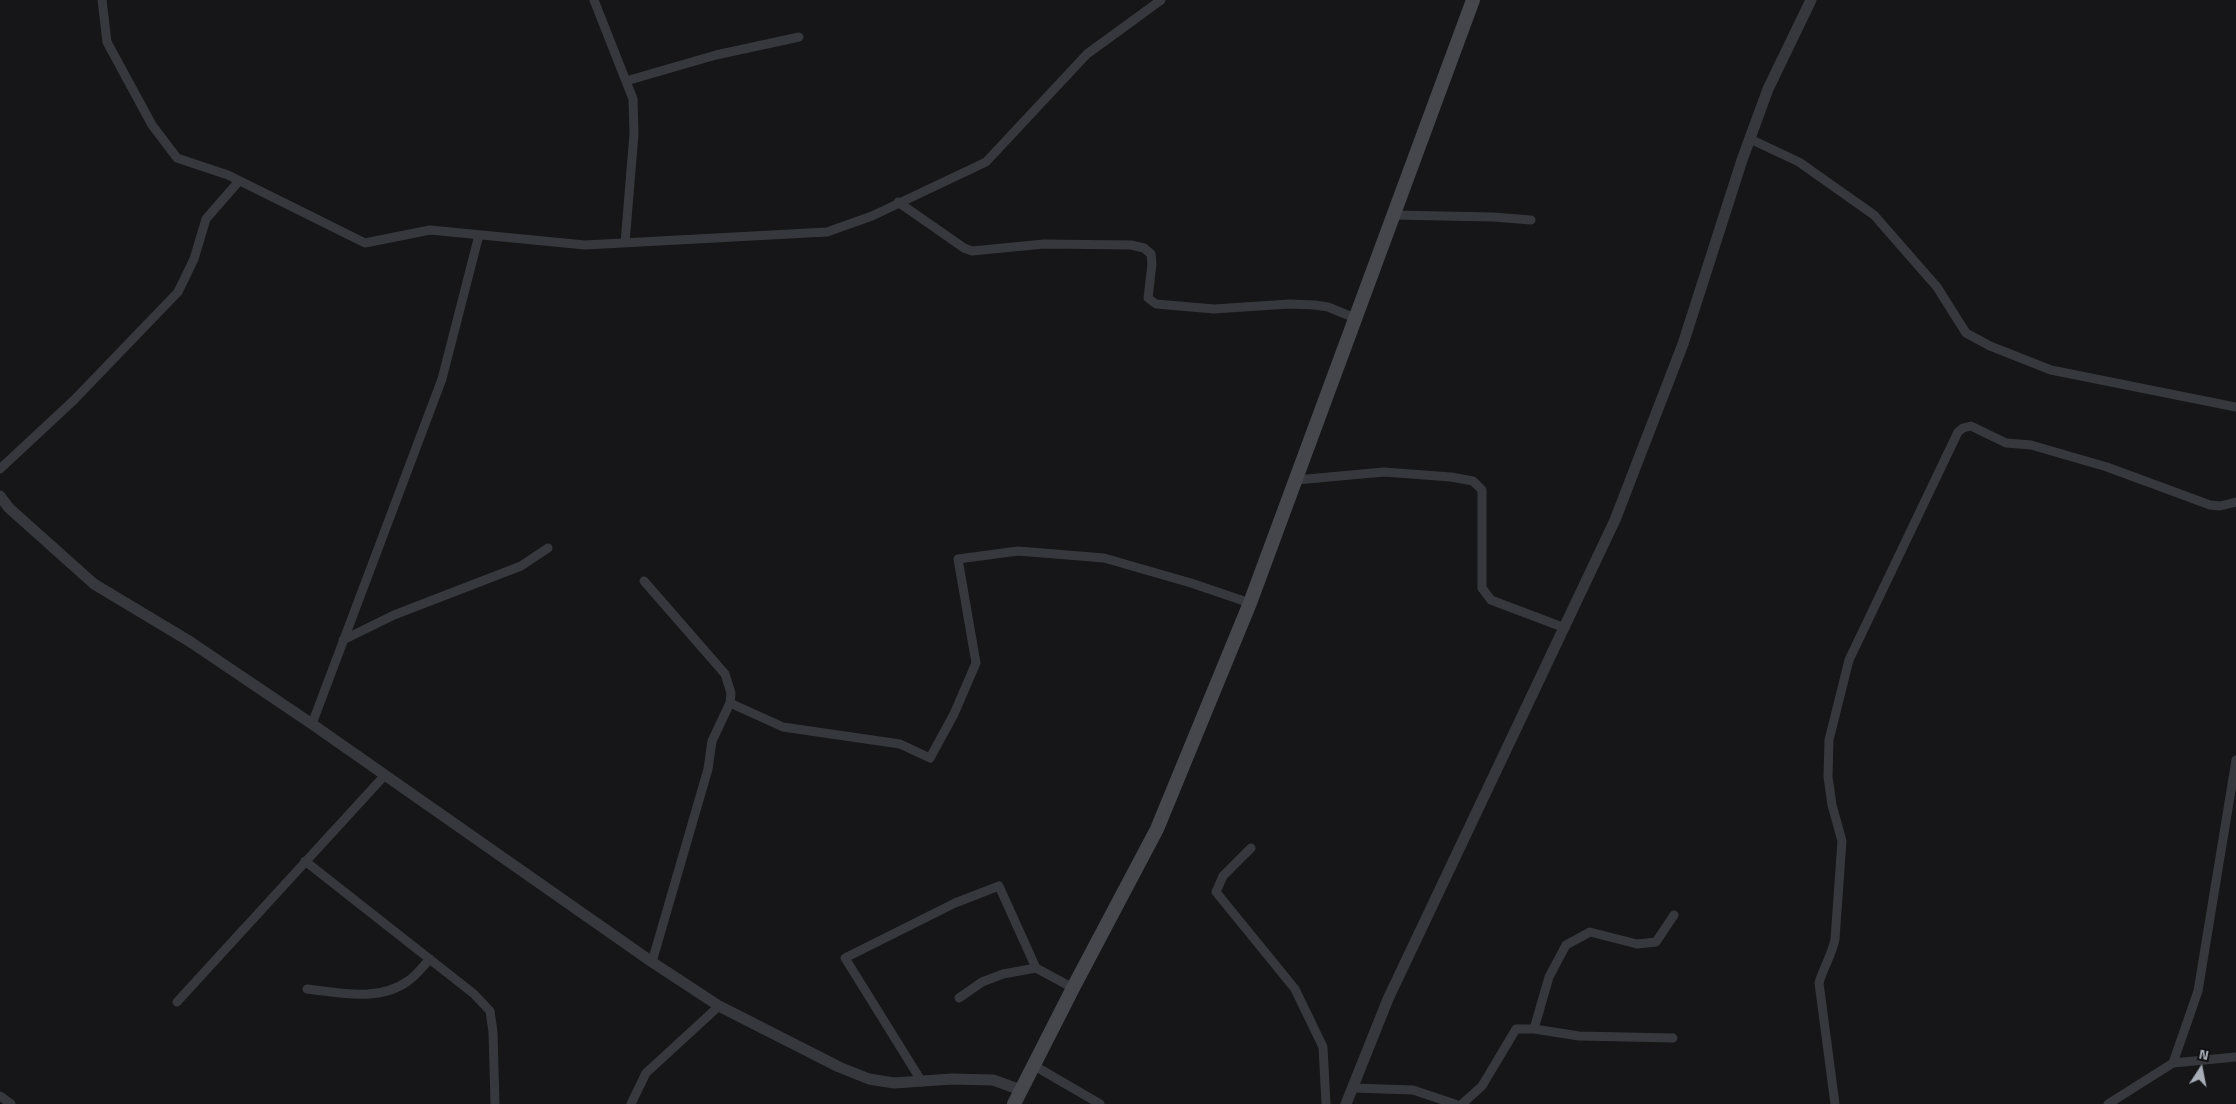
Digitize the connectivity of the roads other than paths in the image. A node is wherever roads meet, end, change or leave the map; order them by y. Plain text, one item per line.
1 (102, 0) edge
2 (594, 0) edge
3 (1161, 0) edge
4 (1473, 0) edge
5 (1811, 0) edge
6 (799, 37) dead end
7 (626, 81) junction
8 (1750, 139) junction
9 (238, 181) junction
10 (898, 202) junction
11 (1393, 215) junction
12 (1531, 220) dead end
13 (479, 235) junction
14 (625, 243) junction
15 (1355, 318) junction
16 (2236, 407) edge
17 (0, 469) edge
18 (1296, 480) junction
19 (0, 496) edge
20 (2236, 502) edge
21 (548, 548) dead end
22 (644, 581) dead end
23 (1250, 603) junction
24 (1565, 628) junction
25 (344, 640) junction
26 (730, 703) junction
27 (312, 724) junction
28 (2236, 760) edge
29 (385, 775) junction
30 (1251, 848) dead end
31 (305, 861) junction
32 (1674, 915) dead end
33 (430, 959) junction
34 (652, 962) junction
35 (1036, 968) junction
36 (1073, 988) junction
37 (307, 989) dead end
38 (959, 998) dead end
39 (178, 1002) dead end
40 (719, 1006) junction
41 (1534, 1029) junction
42 (1673, 1038) dead end
43 (2236, 1057) edge
44 (2173, 1063) junction
45 (1034, 1065) junction
46 (922, 1082) junction
47 (1353, 1088) junction
48 (1021, 1090) junction
49 (0, 1096) edge
50 (11, 1104) edge
51 (495, 1104) edge
52 (631, 1104) edge
53 (1014, 1104) edge
54 (1100, 1104) edge
55 (1326, 1104) edge
56 (1346, 1104) edge
57 (1454, 1104) edge
58 (1462, 1104) edge
59 (1835, 1104) edge
60 (2108, 1104) edge

1 - 9 street
2 - 7 street
3 - 10 street
4 - 11 main road
5 - 8 street
6 - 7 street
7 - 14 street
8 - 16 street
8 - 24 street
9 - 13 street
9 - 17 street
10 - 14 street
10 - 15 street
11 - 12 street
11 - 15 main road
13 - 14 street
13 - 25 street
15 - 18 main road
18 - 23 main road
18 - 24 street
19 - 27 street
20 - 59 street
21 - 25 street
22 - 26 street
23 - 26 street
23 - 36 main road
24 - 47 street
25 - 27 street
26 - 34 street
27 - 29 street
28 - 44 street
29 - 31 street
29 - 34 street
30 - 55 street
31 - 33 street
31 - 39 street
32 - 41 street
33 - 37 street
33 - 51 street
34 - 40 street
35 - 36 street
35 - 38 street
35 - 46 street
36 - 45 main road
40 - 46 street
40 - 52 street
41 - 42 street
41 - 58 street
43 - 44 street
44 - 60 street
45 - 48 main road
45 - 54 street
46 - 48 street
47 - 56 street
47 - 57 street
48 - 53 main road
49 - 50 street

